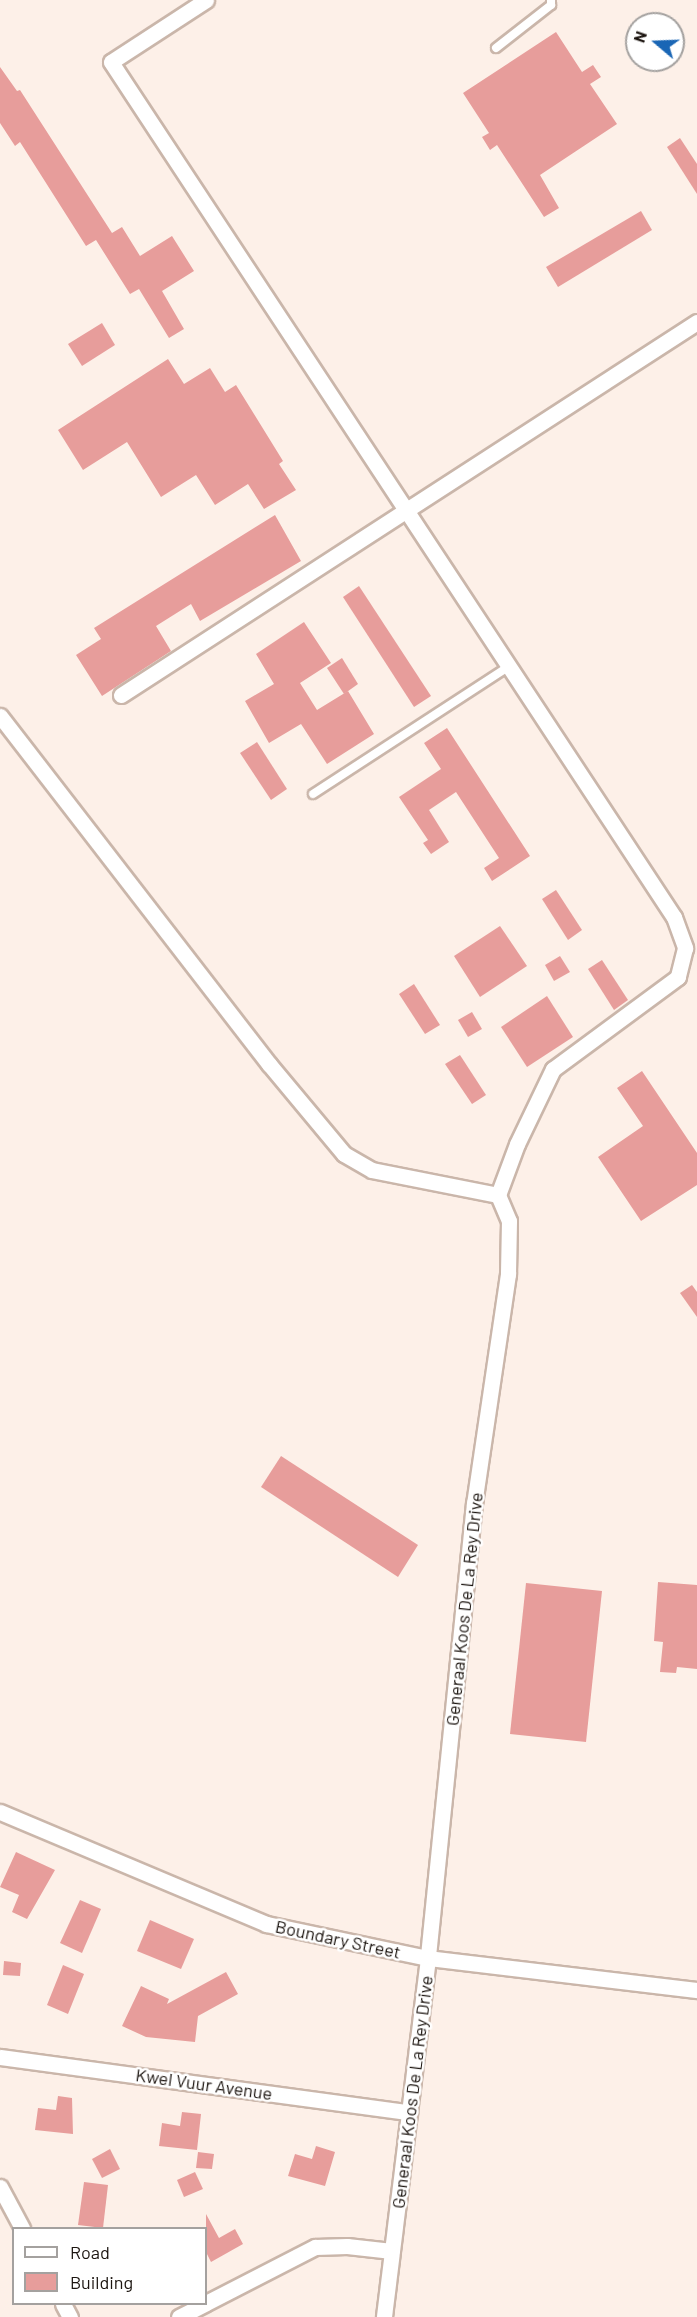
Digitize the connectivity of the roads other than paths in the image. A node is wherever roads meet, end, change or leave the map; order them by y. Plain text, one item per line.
1 (206, 0) edge
2 (551, 0) edge
3 (496, 48) dead end
4 (697, 322) edge
5 (408, 512) junction
6 (509, 666) junction
7 (121, 695) dead end
8 (0, 716) edge
9 (313, 794) dead end
10 (498, 1195) junction
11 (0, 1812) edge
12 (428, 1958) junction
13 (697, 1990) edge
14 (0, 2057) edge
15 (409, 2112) junction
16 (0, 2187) edge
17 (21, 2227) edge
18 (392, 2251) junction
19 (207, 2302) edge
20 (201, 2305) edge
21 (179, 2317) edge
22 (384, 2317) edge

1 - 5 street
2 - 3 lane
4 - 5 street
5 - 6 street
5 - 7 street
6 - 9 lane
6 - 10 street
8 - 10 street
10 - 12 street, Generaal Koos De La Rey Drive
11 - 12 street, Boundary Street
12 - 13 street, Boundary Street
12 - 15 street, Generaal Koos De La Rey Drive
14 - 15 street, Kwel Vuur Avenue
15 - 18 street, Generaal Koos De La Rey Drive
16 - 17 street
18 - 19 street
18 - 22 street, Generaal Koos De La Rey Drive
20 - 21 street

